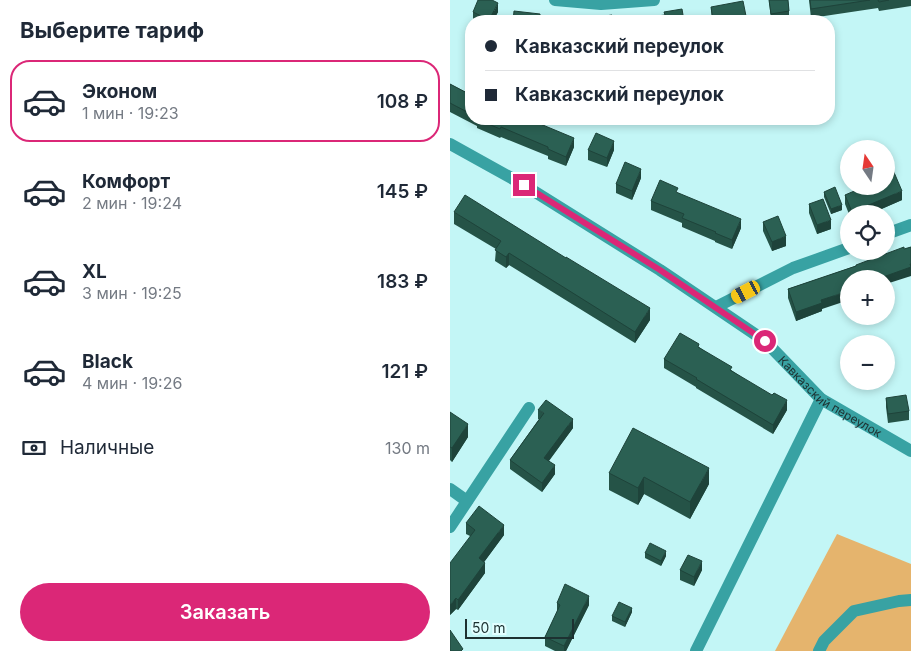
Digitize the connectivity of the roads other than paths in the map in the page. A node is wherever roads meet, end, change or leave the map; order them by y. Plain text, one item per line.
1 (555, 0) edge
2 (654, 0) edge
3 (450, 144) edge
4 (911, 225) edge
5 (895, 231) edge
6 (840, 251) edge
7 (716, 307) junction
8 (821, 399) junction
9 (529, 408) dead end
10 (910, 450) edge
11 (450, 489) edge
12 (467, 501) junction
13 (450, 527) edge
14 (911, 600) edge
15 (696, 651) edge
16 (819, 651) edge

1 - 2 street
3 - 7 street, Кавказский переулок
4 - 5 street
6 - 7 street
7 - 8 street, Кавказский переулок
8 - 10 street, Кавказский переулок
8 - 15 street
9 - 12 street
11 - 12 street
12 - 13 street
14 - 16 street

